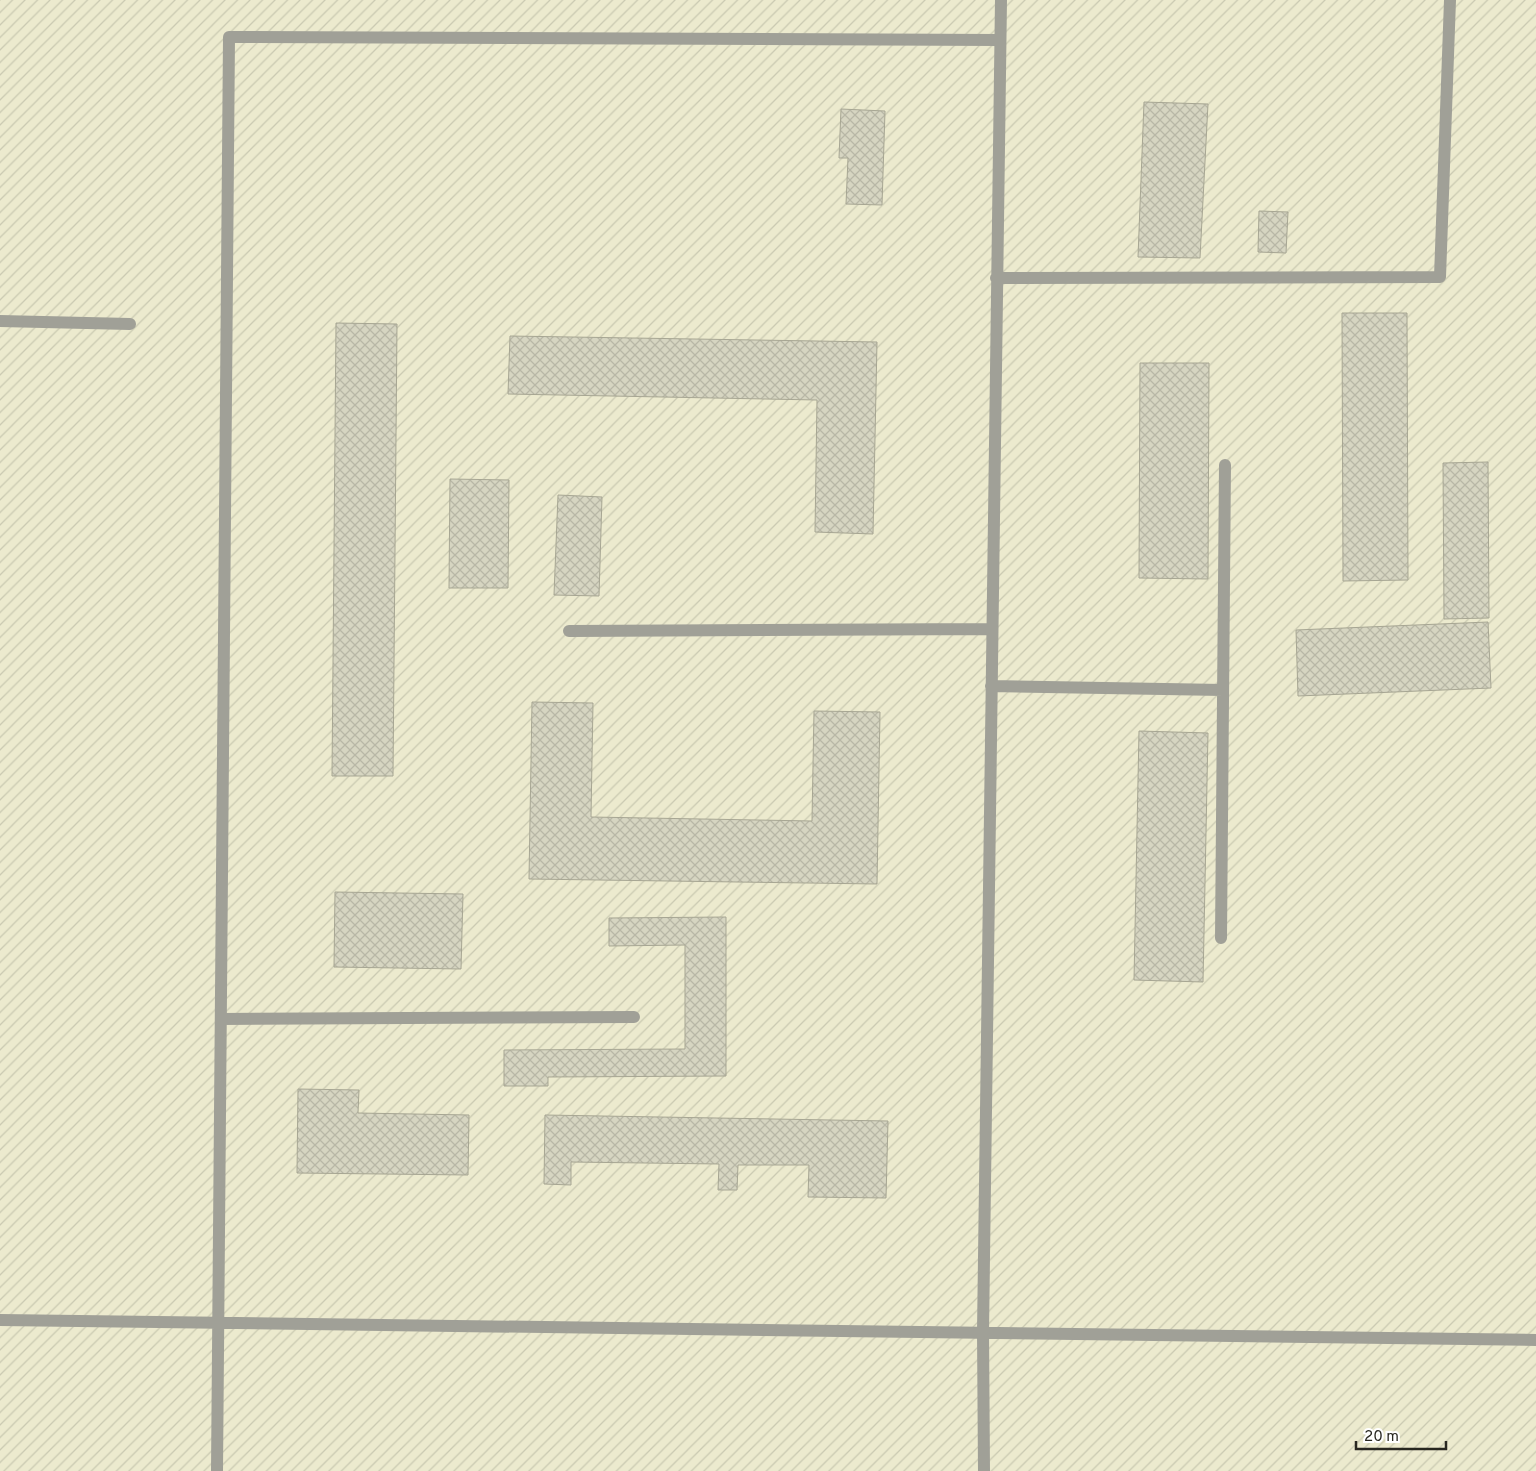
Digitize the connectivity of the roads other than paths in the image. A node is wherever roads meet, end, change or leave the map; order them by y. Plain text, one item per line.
1 (1002, 0) edge
2 (1450, 0) edge
3 (1000, 40) junction
4 (996, 278) junction
5 (0, 321) edge
6 (130, 324) dead end
7 (1225, 465) dead end
8 (992, 629) junction
9 (569, 631) dead end
10 (991, 686) junction
11 (1223, 690) junction
12 (1221, 938) dead end
13 (634, 1017) dead end
14 (221, 1019) junction
15 (0, 1320) edge
16 (217, 1323) junction
17 (983, 1332) junction
18 (1536, 1340) edge
19 (217, 1471) edge
20 (984, 1471) edge

1 - 3 lane
2 - 4 lane
3 - 4 lane
3 - 14 lane
4 - 8 lane
5 - 6 lane
7 - 11 lane
8 - 9 lane
8 - 10 lane
10 - 11 lane
10 - 17 lane
11 - 12 lane
13 - 14 lane
14 - 16 lane
15 - 16 lane
16 - 17 lane
16 - 19 lane
17 - 18 lane
17 - 20 lane

